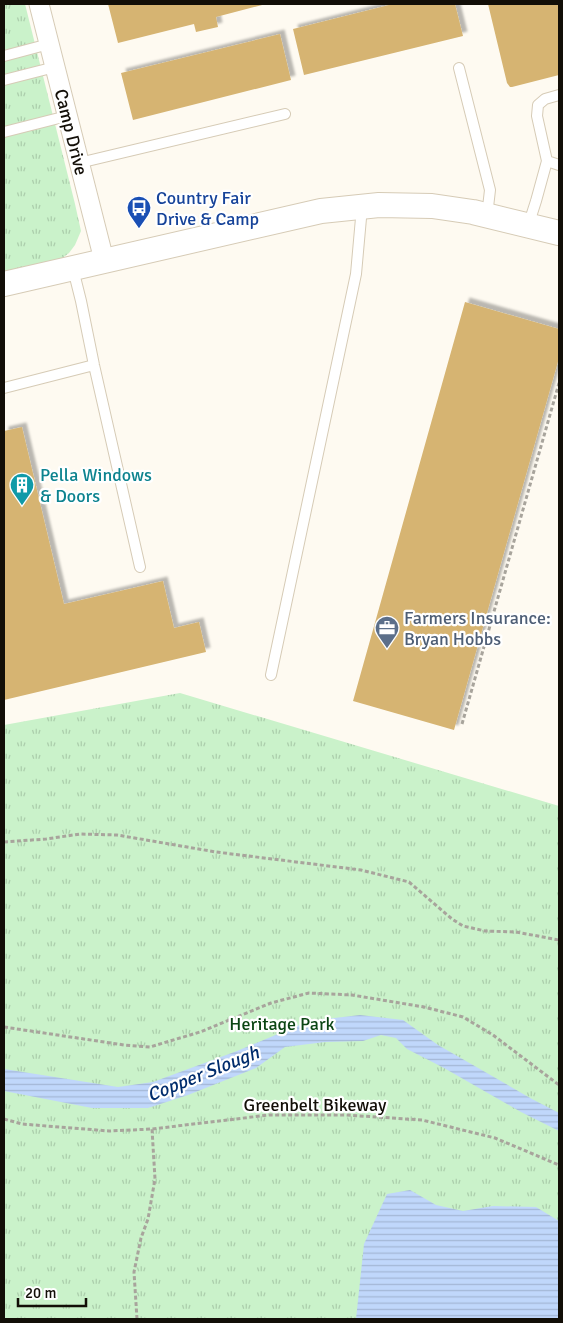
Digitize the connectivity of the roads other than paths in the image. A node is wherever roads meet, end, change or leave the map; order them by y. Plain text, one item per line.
1 (39, 4) edge
2 (49, 44) junction
3 (4, 56) edge
4 (55, 67) junction
5 (459, 68) dead end
6 (4, 80) edge
7 (559, 95) edge
8 (285, 114) dead end
9 (67, 116) junction
10 (4, 132) edge
11 (546, 161) junction
12 (80, 163) junction
13 (559, 164) edge
14 (362, 207) junction
15 (486, 216) junction
16 (528, 226) junction
17 (559, 233) edge
18 (104, 260) junction
19 (72, 268) junction
20 (4, 284) edge
21 (94, 365) junction
22 (4, 388) edge
23 (140, 567) dead end
24 (271, 675) dead end

1 - 2 street, Camp Drive
2 - 3 lane
2 - 4 street, Camp Drive
4 - 6 lane
4 - 9 street, Camp Drive
5 - 15 lane
7 - 11 lane
8 - 12 lane
9 - 10 lane
9 - 12 street, Camp Drive
11 - 13 lane
11 - 16 lane
12 - 18 street, Camp Drive
14 - 15 street
14 - 18 street
14 - 24 lane
15 - 16 street
16 - 17 street
18 - 19 street
19 - 20 street
19 - 21 lane
21 - 22 lane
21 - 23 lane

